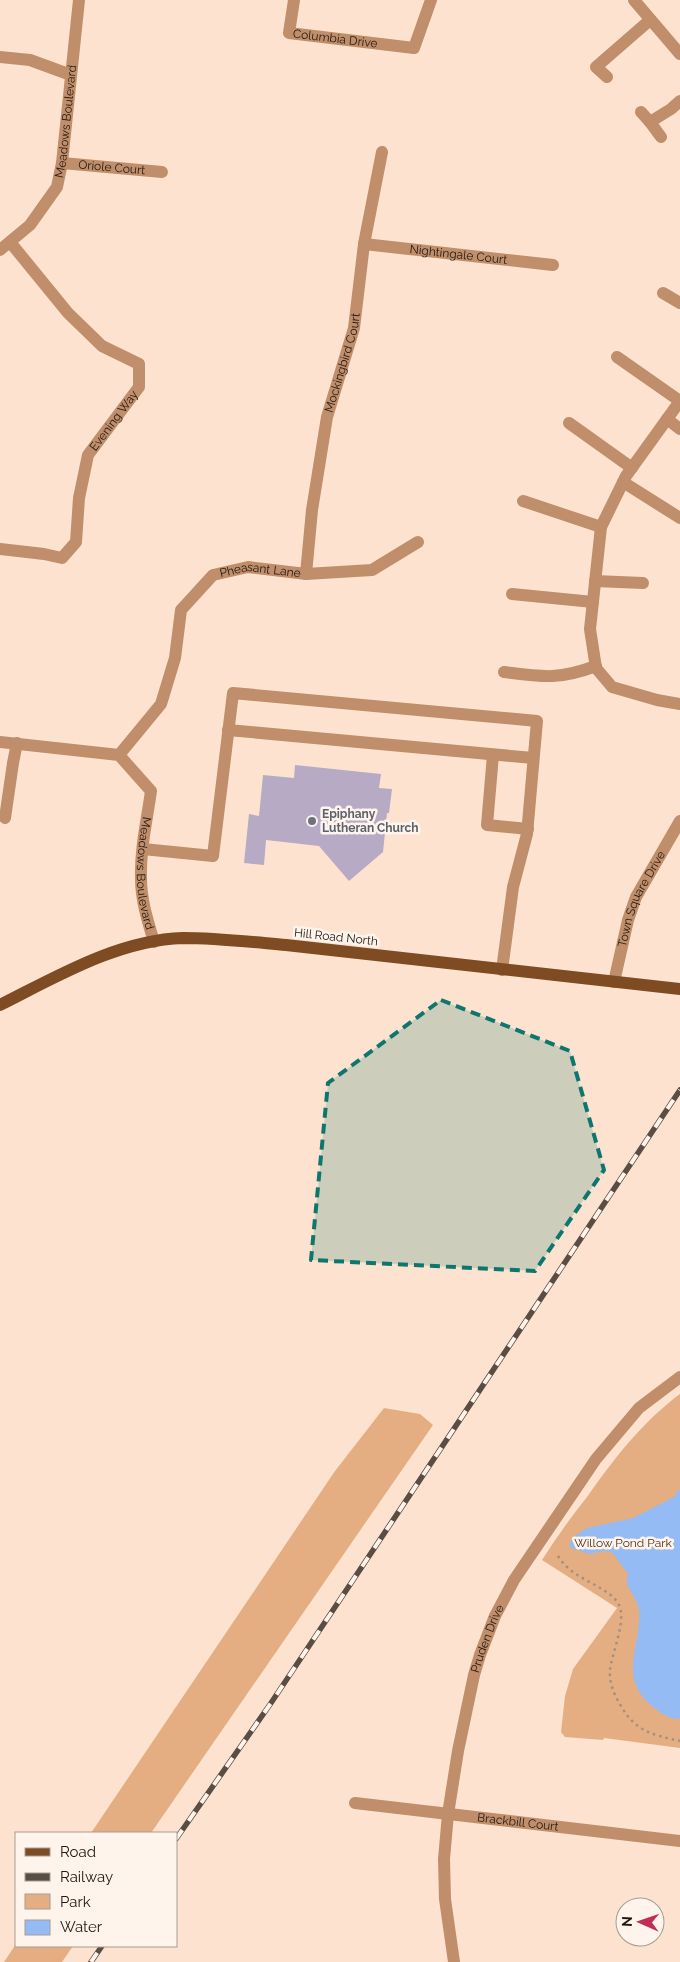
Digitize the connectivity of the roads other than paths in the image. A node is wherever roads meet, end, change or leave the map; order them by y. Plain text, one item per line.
1 (78, 0) edge
2 (294, 0) edge
3 (431, 0) edge
4 (634, 0) edge
5 (650, 20) junction
6 (679, 52) edge
7 (0, 57) edge
8 (71, 75) junction
9 (607, 77) dead end
10 (680, 100) edge
11 (642, 112) dead end
12 (650, 122) junction
13 (661, 137) dead end
14 (382, 152) dead end
15 (62, 164) junction
16 (162, 172) dead end
17 (364, 244) junction
18 (5, 246) edge
19 (553, 265) dead end
20 (663, 293) dead end
21 (680, 303) edge
22 (617, 357) dead end
23 (680, 401) edge
24 (667, 419) junction
25 (569, 424) dead end
26 (680, 428) edge
27 (632, 468) junction
28 (623, 482) junction
29 (523, 501) dead end
30 (680, 518) edge
31 (601, 526) junction
32 (418, 542) dead end
33 (0, 549) edge
34 (306, 574) junction
35 (595, 580) junction
36 (643, 582) dead end
37 (512, 594) dead end
38 (593, 602) junction
39 (596, 666) junction
40 (504, 672) dead end
41 (680, 704) edge
42 (228, 730) junction
43 (0, 742) edge
44 (18, 744) junction
45 (119, 755) junction
46 (493, 755) junction
47 (534, 758) junction
48 (5, 818) dead end
49 (680, 821) edge
50 (528, 829) junction
51 (142, 849) junction
52 (154, 942) junction
53 (502, 970) junction
54 (614, 982) junction
55 (680, 989) edge
56 (0, 1005) edge
57 (680, 1377) edge
58 (355, 1803) dead end
59 (448, 1814) junction
60 (680, 1840) edge
61 (454, 1962) edge

1 - 8 street, Meadows Boulevard
2 - 3 street, Columbia Drive
4 - 5 street
5 - 6 street
5 - 9 street
7 - 8 street
8 - 15 street, Meadows Boulevard
10 - 12 street
11 - 12 street
12 - 13 street
14 - 17 street, Mockingbird Court
15 - 16 street, Oriole Court
15 - 18 street, Meadows Boulevard
17 - 19 street, Nightingale Court
17 - 34 street, Mockingbird Court
18 - 33 street, Evening Way
20 - 21 street
22 - 23 street
23 - 24 street
24 - 26 street
24 - 27 street
25 - 27 street
27 - 28 street
28 - 30 street
28 - 31 street
29 - 31 street
31 - 35 street
32 - 34 street, Pheasant Lane
34 - 45 street, Pheasant Lane
35 - 36 street
35 - 38 street
37 - 38 street
38 - 39 street
39 - 40 street
39 - 41 street
42 - 46 street
42 - 47 street
42 - 51 street
43 - 44 street
44 - 45 street
44 - 48 street
45 - 51 street, Meadows Boulevard
46 - 47 street
46 - 50 street
47 - 50 street
49 - 54 street, Town Square Drive
50 - 53 street
51 - 52 street, Meadows Boulevard
52 - 53 main road, Hill Road North
52 - 56 main road, Hill Road North
53 - 54 main road, Hill Road North
54 - 55 main road, Hill Road North
57 - 59 street, Pruden Drive
58 - 59 street, Brackbill Court
59 - 60 street, Brackbill Court
59 - 61 street, Pruden Drive

